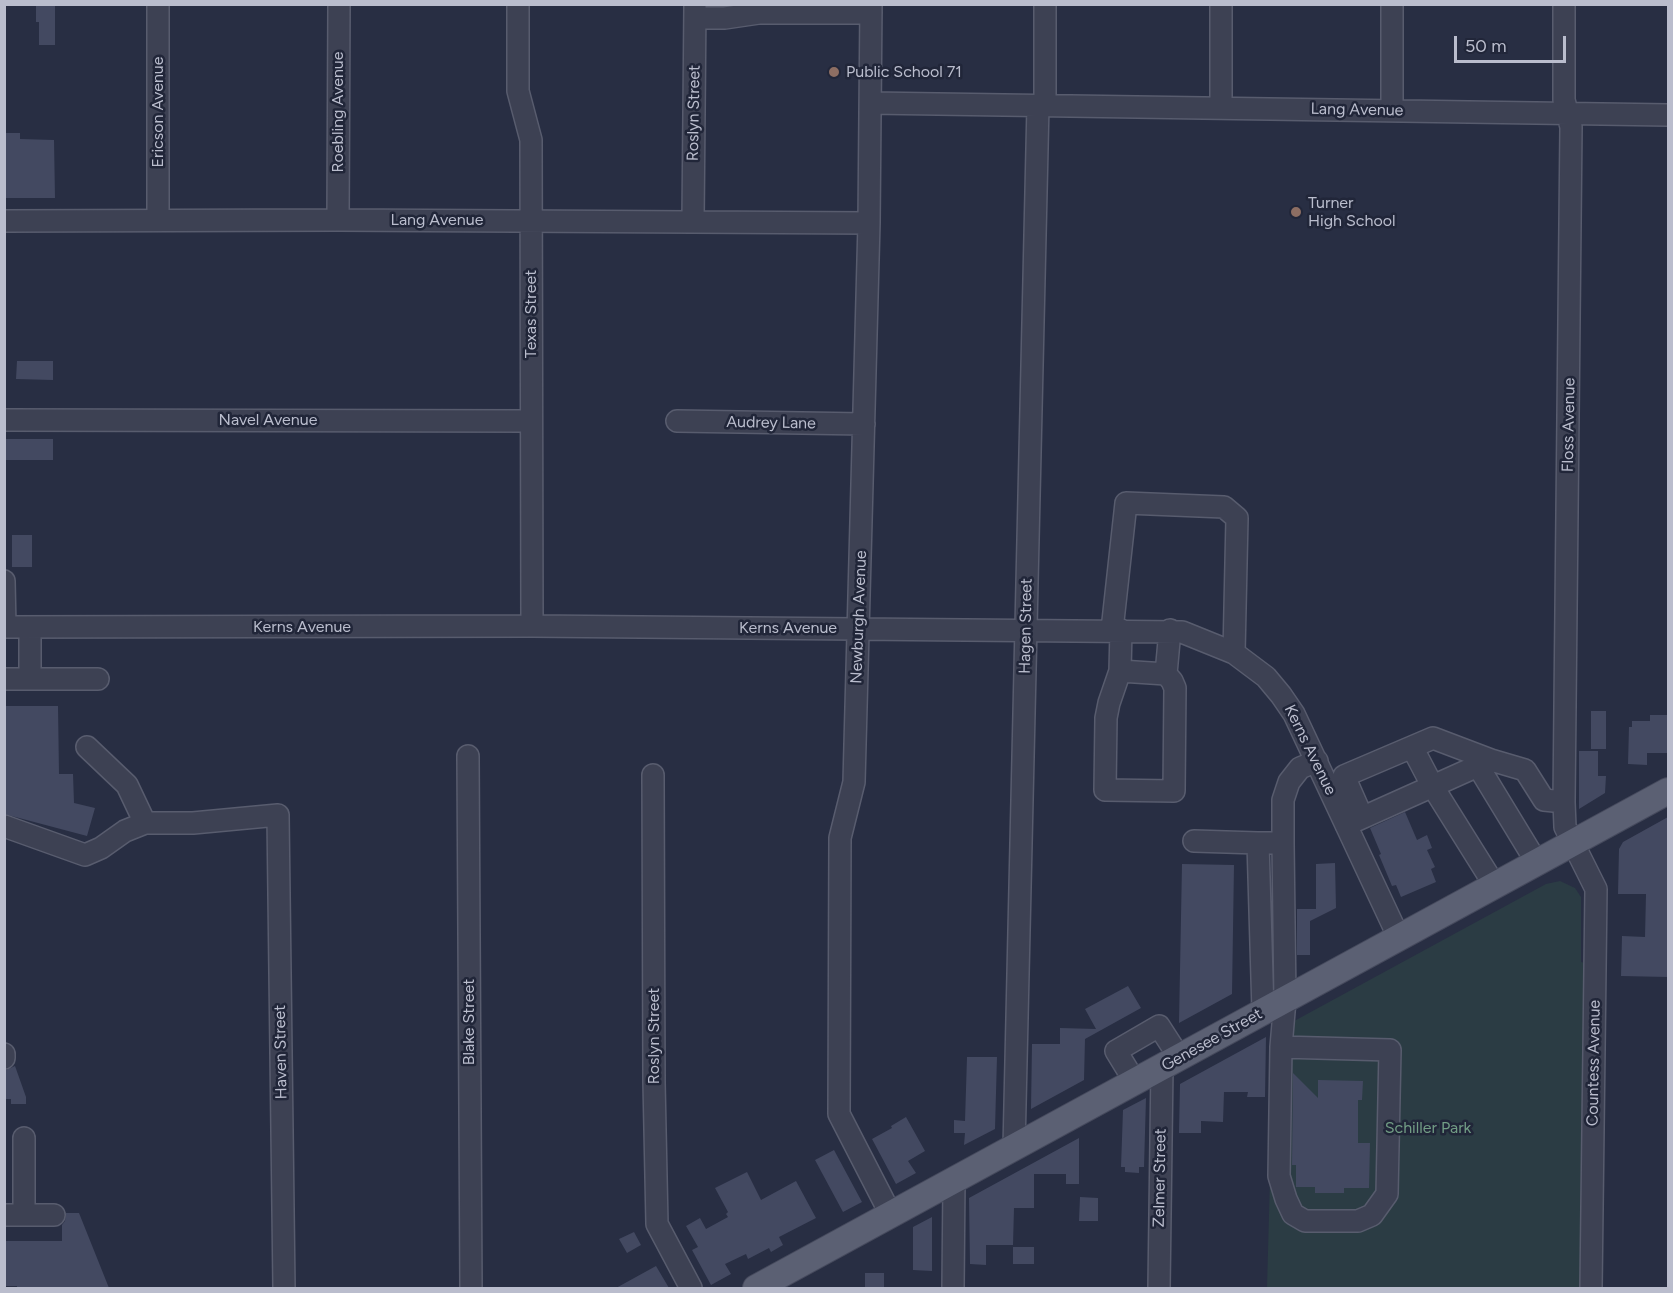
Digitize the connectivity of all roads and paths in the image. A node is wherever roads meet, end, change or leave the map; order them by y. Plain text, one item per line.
1 (158, 4) edge
2 (339, 4) edge
3 (518, 4) edge
4 (1045, 4) edge
5 (1221, 4) edge
6 (1392, 4) edge
7 (1564, 4) edge
8 (750, 9) edge
9 (797, 9) edge
10 (871, 9) edge
11 (695, 11) edge
12 (871, 103) junction
13 (1042, 105) junction
14 (1221, 108) junction
15 (1392, 111) junction
16 (1568, 113) junction
17 (1668, 115) edge
18 (158, 220) junction
19 (338, 220) junction
20 (4, 221) edge
21 (531, 221) junction
22 (693, 221) junction
23 (869, 223) junction
24 (4, 420) edge
25 (531, 421) junction
26 (677, 421) dead end
27 (864, 424) junction
28 (4, 580) edge
29 (532, 626) junction
30 (5, 627) edge
31 (30, 627) junction
32 (858, 628) junction
33 (1026, 630) junction
34 (1117, 630) junction
35 (1170, 630) junction
36 (1234, 653) junction
37 (1120, 671) junction
38 (1166, 674) junction
39 (30, 678) junction
40 (98, 678) dead end
41 (4, 679) edge
42 (87, 747) dead end
43 (1412, 747) junction
44 (468, 756) dead end
45 (1317, 761) junction
46 (1484, 763) junction
47 (653, 775) dead end
48 (1336, 781) junction
49 (1433, 787) junction
50 (1668, 790) edge
51 (1564, 802) junction
52 (1354, 821) junction
53 (145, 823) junction
54 (4, 826) edge
55 (1194, 841) dead end
56 (1258, 843) junction
57 (1282, 843) junction
58 (1572, 844) junction
59 (1537, 863) junction
60 (1495, 886) junction
61 (1400, 938) junction
62 (1285, 956) junction
63 (1261, 967) junction
64 (1285, 1000) junction
65 (1263, 1012) junction
66 (1281, 1047) junction
67 (1171, 1062) junction
68 (1135, 1082) junction
69 (24, 1138) dead end
70 (1014, 1148) junction
71 (954, 1181) junction
72 (14, 1215) edge
73 (54, 1215) dead end
74 (891, 1215) junction
75 (770, 1285) edge
76 (284, 1288) edge
77 (471, 1288) edge
78 (691, 1288) edge
79 (952, 1288) edge
80 (1159, 1288) edge
81 (1591, 1288) edge

1 - 18 street, Ericson Avenue
2 - 19 street, Roebling Avenue
3 - 21 street, Texas Street
4 - 13 street, Hagen Street
5 - 14 street
6 - 15 street
7 - 16 street, Floss Avenue
8 - 9 street
8 - 11 street
9 - 10 street
10 - 12 street, Newburgh Avenue
11 - 22 street, Roslyn Street
12 - 13 street, Lang Avenue
12 - 23 street, Newburgh Avenue
13 - 14 street, Lang Avenue
13 - 33 street, Hagen Street
14 - 15 street, Lang Avenue
15 - 16 street, Lang Avenue
16 - 17 street, Lang Avenue
16 - 51 street, Floss Avenue
18 - 19 street, Lang Avenue
18 - 20 street, Lang Avenue
19 - 21 street, Lang Avenue
21 - 22 street, Lang Avenue
21 - 25 street, Texas Street
22 - 23 street, Lang Avenue
23 - 27 street, Newburgh Avenue
24 - 25 street, Navel Avenue
25 - 29 street, Texas Street
26 - 27 street, Audrey Lane
27 - 32 street, Newburgh Avenue
28 - 30 street
29 - 31 street, Kerns Avenue
29 - 32 street, Kerns Avenue
30 - 31 street, Kerns Avenue
31 - 39 street
32 - 33 street, Kerns Avenue
32 - 74 street, Newburgh Avenue
33 - 34 street, Kerns Avenue
33 - 70 street, Hagen Street
34 - 35 street, Kerns Avenue
34 - 36 street
34 - 37 street
35 - 36 street, Kerns Avenue
35 - 38 street
36 - 45 street, Kerns Avenue
37 - 38 street
37 - 38 street
39 - 40 street
39 - 41 street
42 - 53 street
43 - 46 street
43 - 48 street
43 - 49 street
44 - 77 street, Blake Street
45 - 48 street, Kerns Avenue
45 - 57 street
46 - 49 street
46 - 51 street
46 - 59 street
47 - 78 street, Roslyn Street
48 - 52 street, Kerns Avenue
49 - 52 street
49 - 60 street
50 - 58 main road, Genesee Street
51 - 58 street, Floss Avenue
52 - 61 street, Kerns Avenue
53 - 54 street
53 - 76 street, Haven Street
55 - 56 street
56 - 57 street
56 - 63 street
57 - 62 street
58 - 59 main road, Genesee Street
58 - 81 street, Countess Avenue
59 - 60 main road, Genesee Street
60 - 61 main road, Genesee Street
61 - 64 main road, Genesee Street
62 - 63 street
62 - 64 street
63 - 65 street
64 - 65 main road, Genesee Street
64 - 66 street
65 - 67 main road, Genesee Street
66 - 66 street
67 - 68 main road, Genesee Street
67 - 68 street
67 - 80 street, Zelmer Street
68 - 70 main road, Genesee Street
69 - 72 street
70 - 71 main road, Genesee Street
71 - 74 main road, Genesee Street
71 - 79 street
72 - 73 street
74 - 75 main road, Genesee Street

